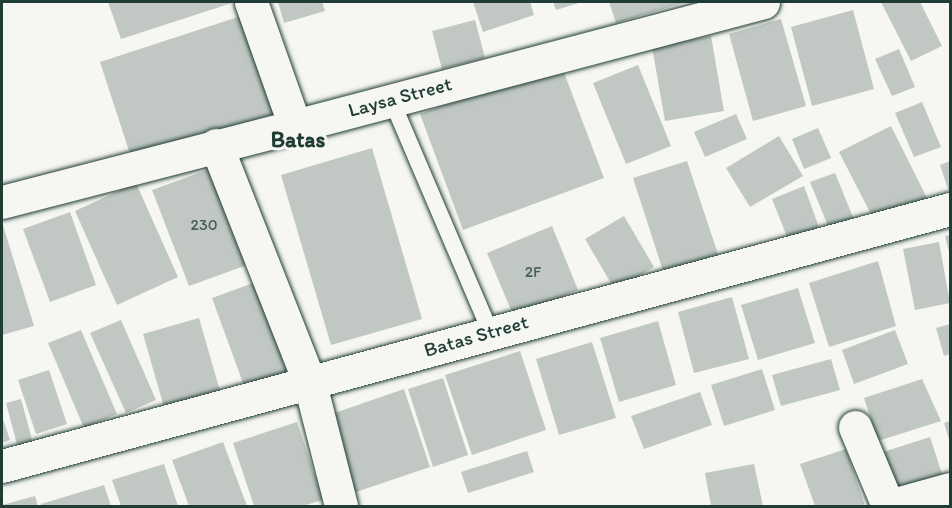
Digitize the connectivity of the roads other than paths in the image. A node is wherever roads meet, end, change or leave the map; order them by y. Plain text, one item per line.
1 (251, 2) edge
2 (763, 2) edge
3 (391, 99) junction
4 (295, 126) junction
5 (216, 145) junction
6 (2, 202) edge
7 (951, 208) edge
8 (490, 331) junction
9 (310, 384) junction
10 (855, 427) dead end
11 (2, 466) edge
12 (951, 489) edge
13 (341, 507) edge
14 (888, 507) edge

1 - 4 street
2 - 3 street, Laysa Street
3 - 4 street, Laysa Street
3 - 8 lane
4 - 5 street, Laysa Street
5 - 6 street, Laysa Street
5 - 9 street
7 - 8 street, Batas Street
8 - 9 street, Batas Street
9 - 11 street, Batas Street
9 - 13 street
10 - 14 street
12 - 14 street

